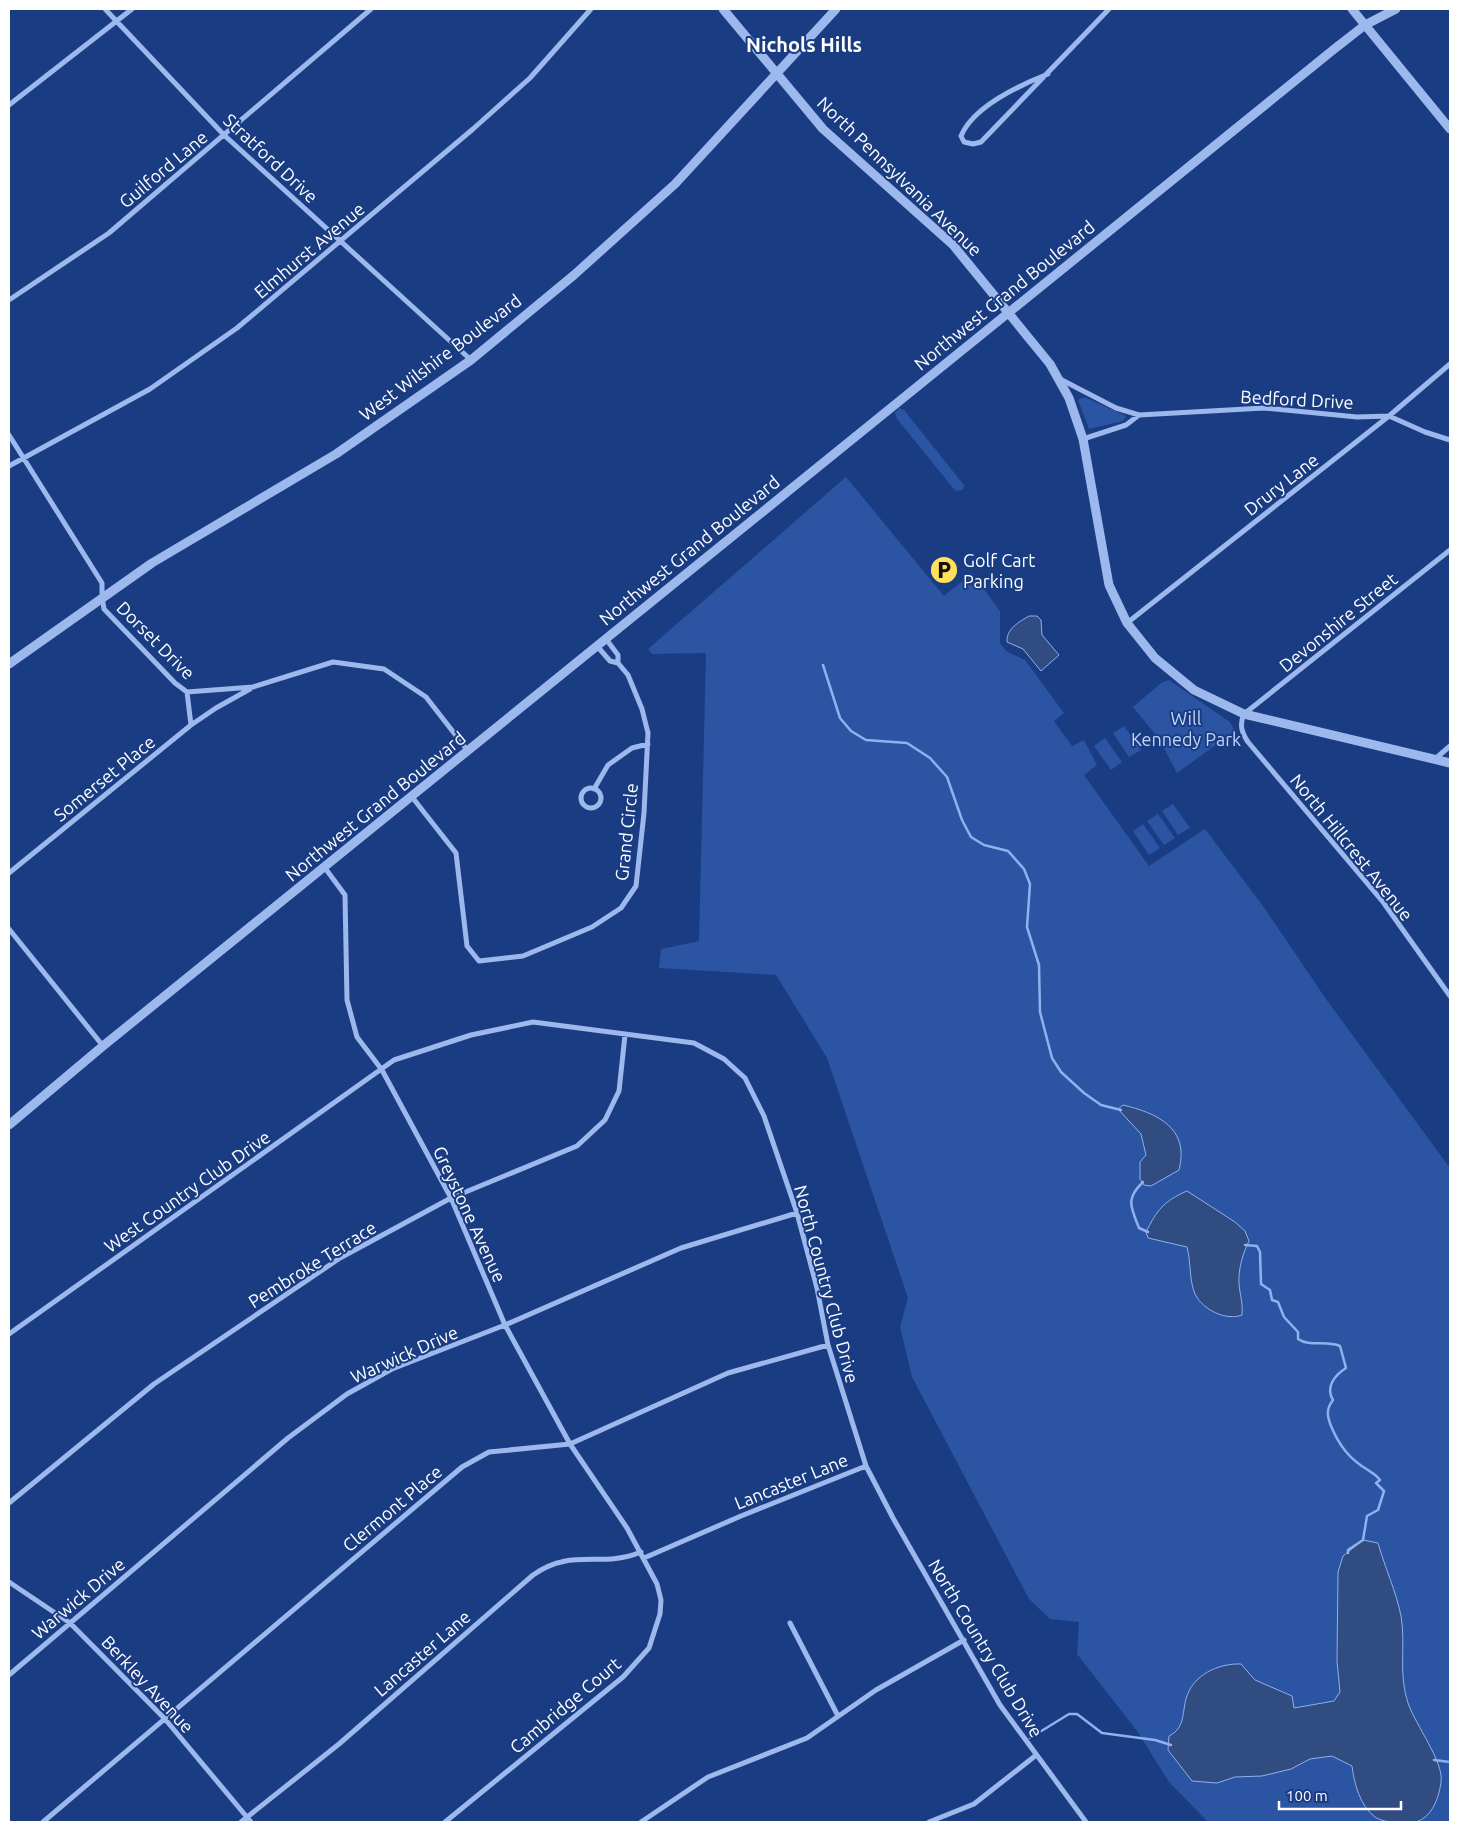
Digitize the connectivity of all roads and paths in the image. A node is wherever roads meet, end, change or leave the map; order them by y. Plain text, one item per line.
1 (105, 9) edge
2 (132, 9) edge
3 (371, 9) edge
4 (591, 9) edge
5 (723, 9) edge
6 (836, 9) edge
7 (1109, 9) edge
8 (1352, 9) edge
9 (1396, 9) edge
10 (116, 20) junction
11 (1365, 25) junction
12 (776, 74) junction
13 (1048, 74) junction
14 (9, 105) edge
15 (1450, 129) edge
16 (224, 135) junction
17 (341, 241) junction
18 (9, 300) edge
19 (1008, 312) junction
20 (471, 360) junction
21 (1450, 364) edge
22 (1059, 378) junction
23 (1139, 415) junction
24 (1390, 416) junction
25 (9, 435) edge
26 (1083, 439) junction
27 (1450, 440) edge
28 (23, 457) junction
29 (9, 466) edge
30 (1450, 550) edge
31 (102, 597) junction
32 (1127, 623) junction
33 (606, 639) junction
34 (597, 646) junction
35 (618, 663) junction
36 (9, 664) edge
37 (253, 687) junction
38 (188, 692) junction
39 (1244, 714) junction
40 (191, 726) junction
41 (648, 744) junction
42 (1450, 746) edge
43 (468, 751) junction
44 (1435, 758) junction
45 (1450, 763) edge
46 (594, 789) junction
47 (412, 797) junction
48 (325, 868) junction
49 (9, 873) edge
50 (9, 929) edge
51 (1450, 996) edge
52 (625, 1035) junction
53 (103, 1046) junction
54 (382, 1070) junction
55 (9, 1125) edge
56 (451, 1198) junction
57 (797, 1213) junction
58 (505, 1325) junction
59 (9, 1334) edge
60 (828, 1345) junction
61 (570, 1444) junction
62 (866, 1466) junction
63 (9, 1503) edge
64 (640, 1552) junction
65 (644, 1558) junction
66 (9, 1582) edge
67 (70, 1623) junction
68 (790, 1623) dead end
69 (964, 1640) junction
70 (9, 1675) edge
71 (838, 1716) junction
72 (165, 1719) junction
73 (1035, 1756) junction
74 (247, 1817) junction
75 (43, 1822) edge
76 (241, 1822) edge
77 (251, 1822) edge
78 (445, 1822) edge
79 (641, 1822) edge
80 (929, 1822) edge
81 (1086, 1822) edge

1 - 10 street, Stratford Drive
2 - 10 street
3 - 16 street, Guilford Lane
4 - 17 street, Elmhurst Avenue
5 - 12 street, North Pennsylvania Avenue
6 - 12 street, West Wilshire Boulevard
7 - 13 street
8 - 11 street
9 - 11 street, Northwest Grand Boulevard
10 - 14 street
10 - 16 street, Stratford Drive
11 - 15 street
11 - 19 street, Northwest Grand Boulevard
12 - 19 street, North Pennsylvania Avenue
12 - 20 street, West Wilshire Boulevard
13 - 13 street
16 - 17 street, Stratford Drive
16 - 18 street, Guilford Lane
17 - 20 street, Stratford Drive
17 - 28 street, Elmhurst Avenue
19 - 22 street, North Pennsylvania Avenue
19 - 33 street, Northwest Grand Boulevard
20 - 31 street, West Wilshire Boulevard
21 - 24 street, Drury Lane
22 - 23 street, Bedford Drive
22 - 26 street, North Pennsylvania Avenue
23 - 24 street, Bedford Drive
23 - 26 street, Bedford Drive
24 - 27 street, Bedford Drive
24 - 32 street, Drury Lane
25 - 28 street, Dorset Drive
26 - 32 street, North Pennsylvania Avenue
28 - 29 street, Elmhurst Avenue
28 - 31 street, Dorset Drive
30 - 39 street, Devonshire Street
31 - 36 street, West Wilshire Boulevard
31 - 38 street, Dorset Drive
32 - 39 street, North Pennsylvania Avenue
33 - 34 street, Northwest Grand Boulevard
33 - 35 street, Grand Circle
34 - 35 street, Grand Circle
34 - 43 street, Northwest Grand Boulevard
35 - 41 street, Grand Circle
37 - 38 street, Dorset Drive
37 - 40 street, Somerset Place
37 - 43 street, Dorset Drive
38 - 40 street
39 - 44 street, North Pennsylvania Avenue
39 - 51 street, North Hillcrest Avenue
40 - 49 street, Somerset Place
41 - 46 street
41 - 47 street, Grand Circle
42 - 44 street
43 - 47 street, Northwest Grand Boulevard
44 - 45 street, North Pennsylvania Avenue
46 - 46 street
47 - 48 street, Northwest Grand Boulevard
48 - 53 street, Northwest Grand Boulevard
48 - 54 street, Greystone Avenue
50 - 53 street
52 - 54 street, North Country Club Drive
52 - 56 street, Pembroke Terrace
52 - 57 street, North Country Club Drive
53 - 55 street, Northwest Grand Boulevard
54 - 56 street, Greystone Avenue
54 - 59 street, West Country Club Drive
56 - 58 street, Greystone Avenue
56 - 63 street, Pembroke Terrace
57 - 58 street, Warwick Drive
57 - 60 street, North Country Club Drive
58 - 61 street, Greystone Avenue
58 - 67 street, Warwick Drive
60 - 61 street, Clermont Place
60 - 62 street, North Country Club Drive
61 - 64 street, Greystone Avenue
61 - 72 street, Clermont Place
62 - 65 street, Lancaster Lane
62 - 69 street, North Country Club Drive
64 - 65 street, Greystone Avenue
64 - 74 street, Lancaster Lane
65 - 78 street, Cambridge Court
66 - 67 street, Berkley Avenue
67 - 70 street, Warwick Drive
67 - 72 street, Berkley Avenue
68 - 71 street
69 - 71 street
69 - 73 street, North Country Club Drive
71 - 79 street
72 - 74 street, Berkley Avenue
72 - 75 street, Clermont Place
73 - 80 street
73 - 81 street, North Country Club Drive
74 - 76 street, Lancaster Lane
74 - 77 street, Berkley Avenue

